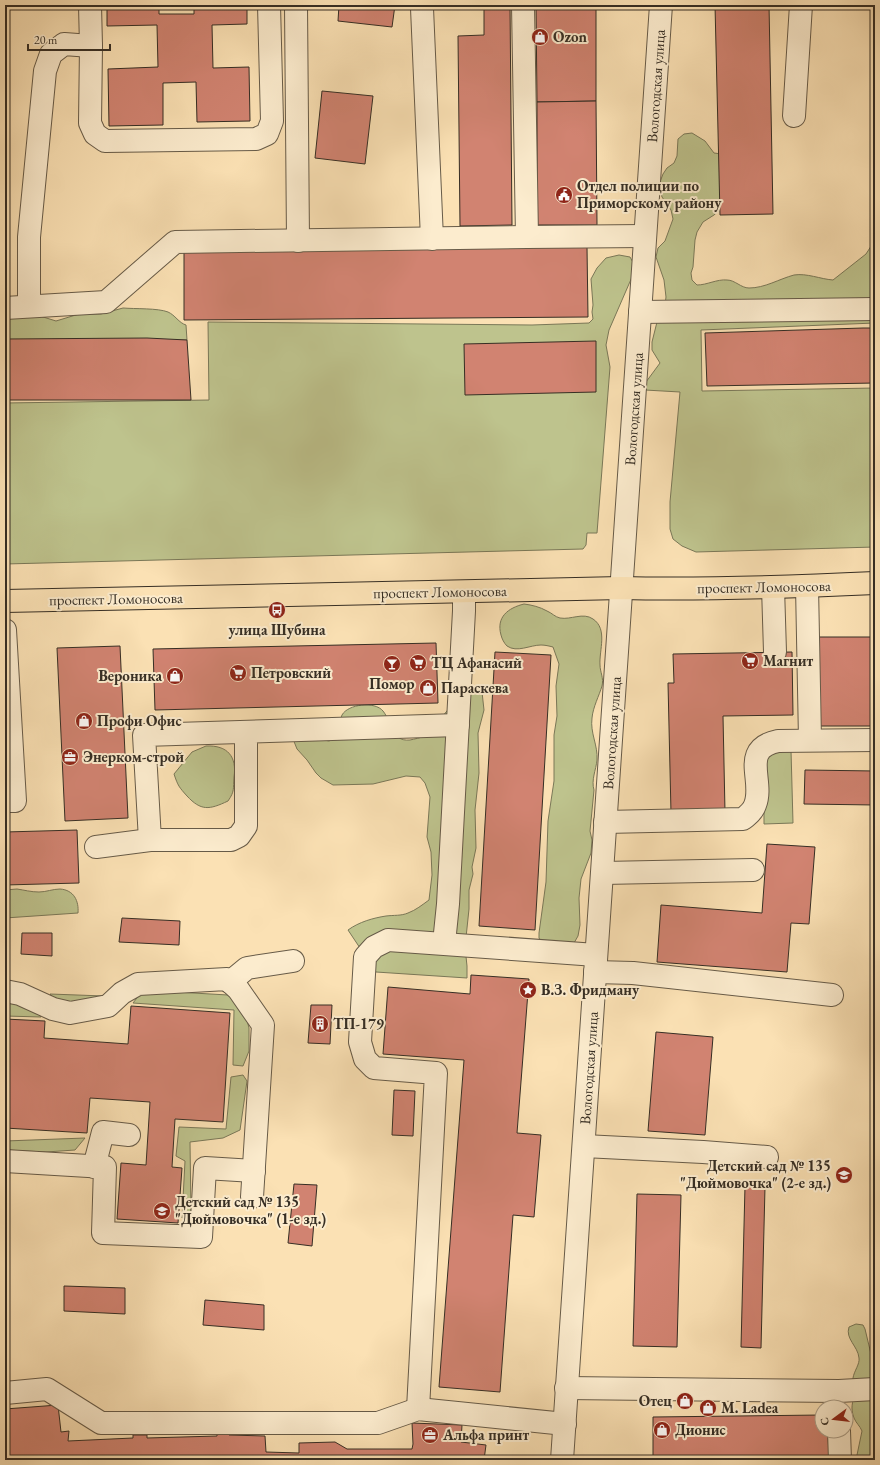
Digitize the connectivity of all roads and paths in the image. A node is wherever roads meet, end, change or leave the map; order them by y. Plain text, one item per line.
1 (90, 5) edge
2 (269, 5) edge
3 (296, 5) edge
4 (523, 5) edge
5 (661, 5) edge
6 (801, 5) edge
7 (422, 8) dead end
8 (91, 46) junction
9 (794, 116) dead end
10 (645, 236) junction
11 (527, 237) junction
12 (432, 239) junction
13 (298, 241) junction
14 (29, 306) junction
15 (5, 308) edge
16 (875, 309) edge
17 (640, 312) junction
18 (875, 583) edge
19 (807, 586) junction
20 (773, 587) junction
21 (621, 588) junction
22 (464, 592) junction
23 (5, 601) edge
24 (5, 606) edge
25 (5, 630) edge
26 (775, 652) dead end
27 (7, 702) edge
28 (458, 725) junction
29 (246, 732) junction
30 (810, 740) junction
31 (875, 740) edge
32 (5, 801) edge
33 (605, 822) junction
34 (150, 840) junction
35 (96, 847) dead end
36 (752, 870) dead end
37 (602, 873) junction
38 (444, 944) junction
39 (293, 961) dead end
40 (596, 963) junction
41 (230, 982) junction
42 (5, 991) edge
43 (832, 995) dead end
44 (129, 1135) dead end
45 (584, 1146) junction
46 (767, 1157) dead end
47 (5, 1162) edge
48 (94, 1167) junction
49 (254, 1171) junction
50 (252, 1197) dead end
51 (566, 1388) junction
52 (875, 1389) edge
53 (5, 1393) edge
54 (839, 1399) edge
55 (418, 1409) junction
56 (565, 1424) junction
57 (839, 1439) edge
58 (562, 1460) edge
59 (840, 1460) edge

1 - 8 street
2 - 8 street
3 - 13 street
4 - 11 street
5 - 10 street, Вологодская улица
6 - 9 street
7 - 12 street
8 - 14 street
10 - 11 street
10 - 17 street, Вологодская улица
11 - 12 street
12 - 13 street
13 - 14 street
14 - 15 street
16 - 17 street
17 - 21 street, Вологодская улица
18 - 19 main road, проспект Ломоносова
19 - 20 main road, проспект Ломоносова
19 - 30 street
20 - 21 main road, проспект Ломоносова
20 - 26 street
21 - 22 main road, проспект Ломоносова
21 - 33 street, Вологодская улица
22 - 23 main road, проспект Ломоносова
22 - 28 street
23 - 24 street
25 - 27 street
27 - 32 street
28 - 29 street
28 - 38 street
29 - 34 street
29 - 34 street
30 - 31 street
30 - 33 street
33 - 37 street, Вологодская улица
34 - 35 street
36 - 37 street
37 - 40 street, Вологодская улица
38 - 40 street
38 - 55 street
39 - 41 street
40 - 43 street
40 - 45 street, Вологодская улица
41 - 42 street
41 - 49 street
44 - 48 street
45 - 46 street
45 - 51 street, Вологодская улица
47 - 48 street
48 - 49 street
49 - 50 street
51 - 54 street
51 - 56 street, Вологодская улица
52 - 54 street
53 - 55 street
55 - 56 street
56 - 58 street, Вологодская улица
57 - 59 street

